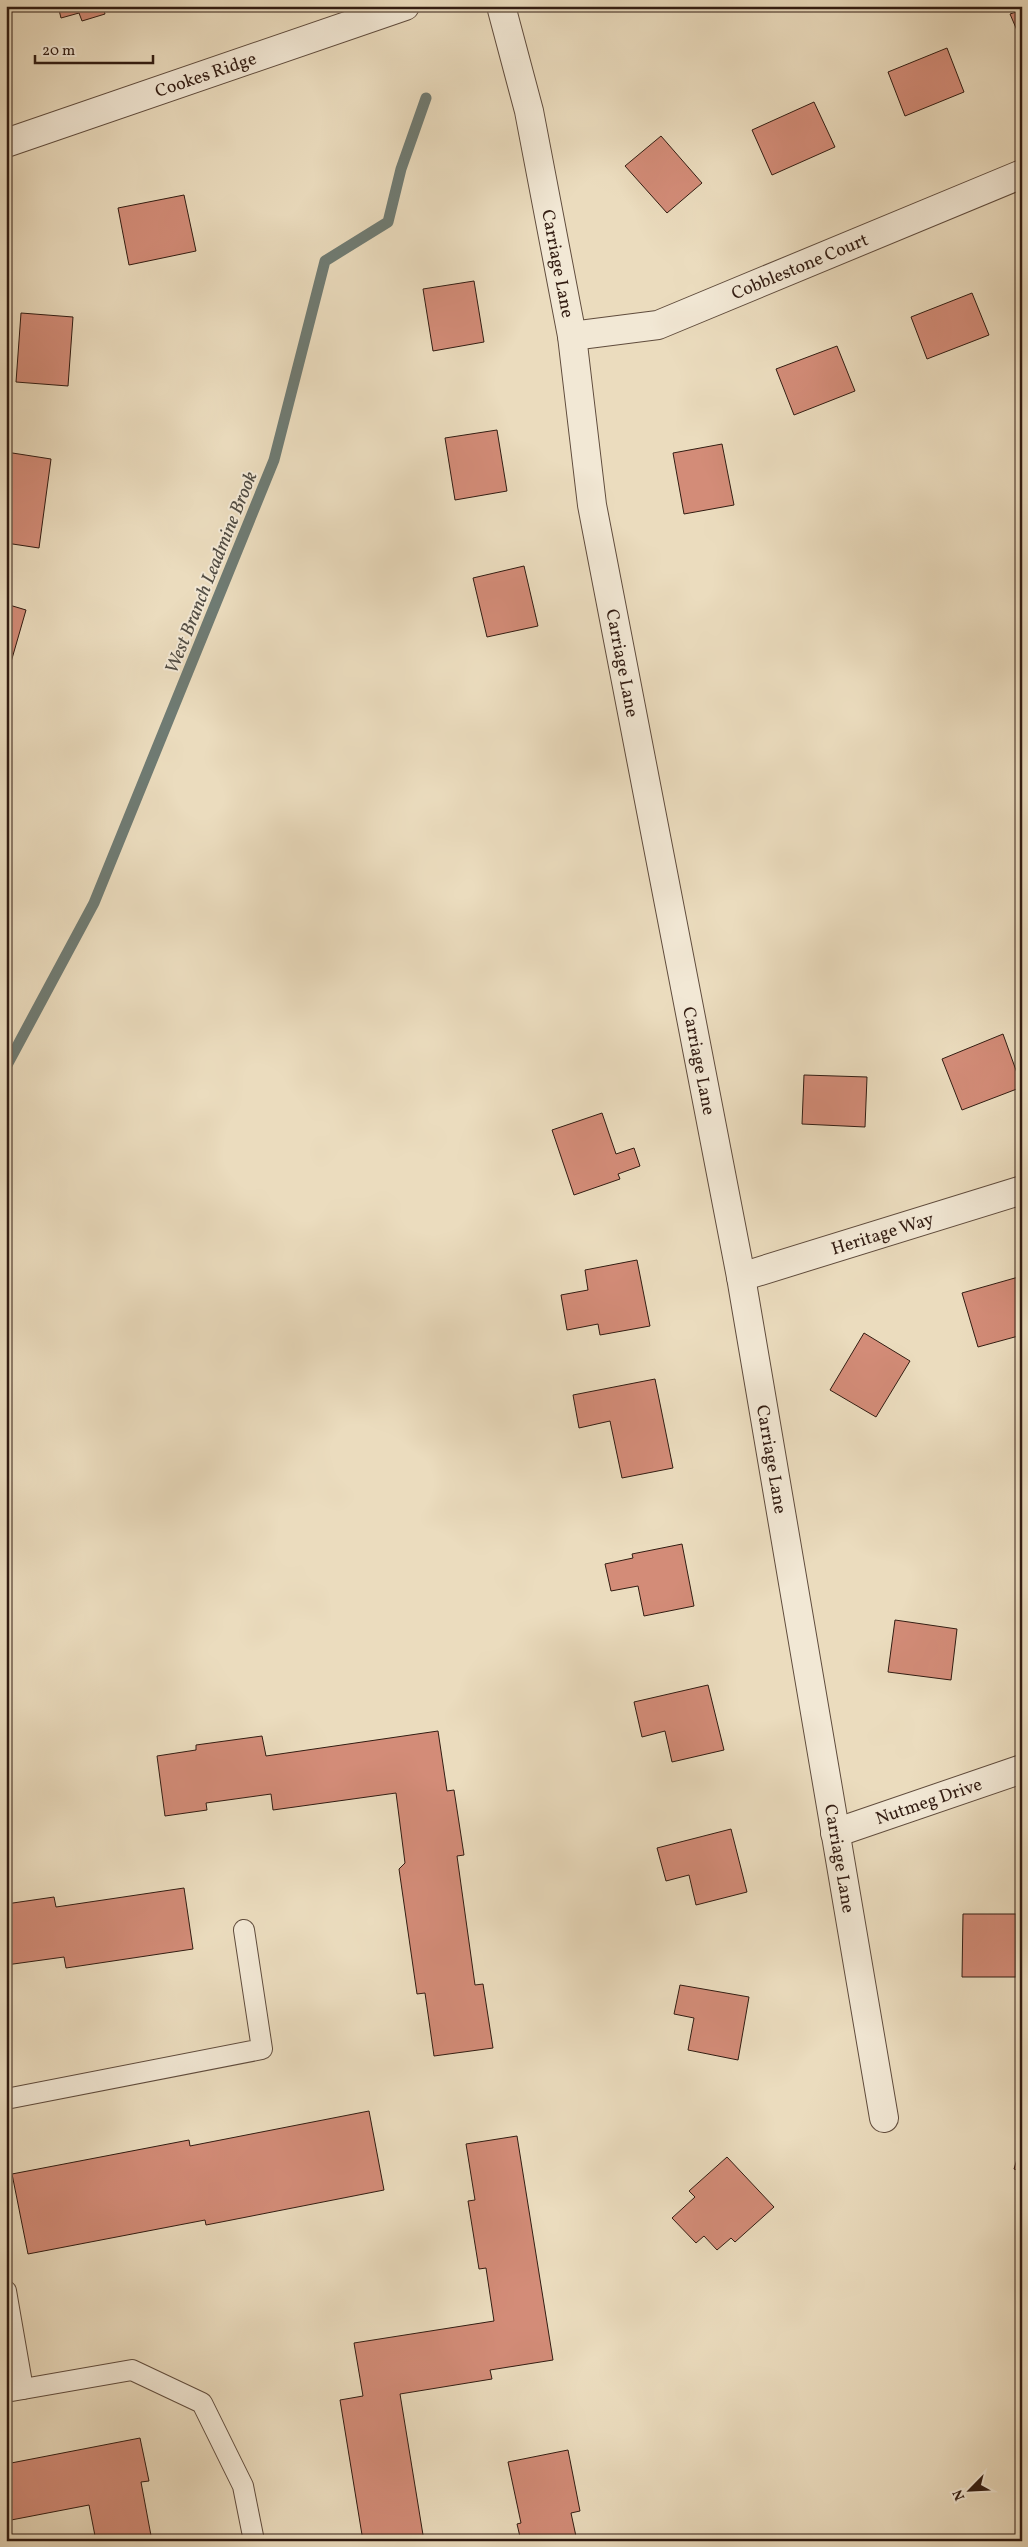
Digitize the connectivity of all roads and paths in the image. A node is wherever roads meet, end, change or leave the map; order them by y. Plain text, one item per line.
1 (404, 6) edge
2 (501, 6) edge
3 (6, 143) edge
4 (1022, 174) edge
5 (572, 336) junction
6 (1022, 1190) edge
7 (741, 1277) junction
8 (1022, 1769) edge
9 (835, 1833) junction
10 (244, 1930) dead end
11 (6, 2098) edge
12 (884, 2118) dead end
13 (6, 2291) edge
14 (15, 2390) edge
15 (254, 2541) edge

1 - 3 street, Cookes Ridge
2 - 5 street, Carriage Lane
4 - 5 street, Cobblestone Court
5 - 7 street, Carriage Lane
6 - 7 street, Heritage Way
7 - 9 street, Carriage Lane
8 - 9 street, Nutmeg Drive
9 - 12 street, Carriage Lane
10 - 11 lane
13 - 14 lane
14 - 15 lane

